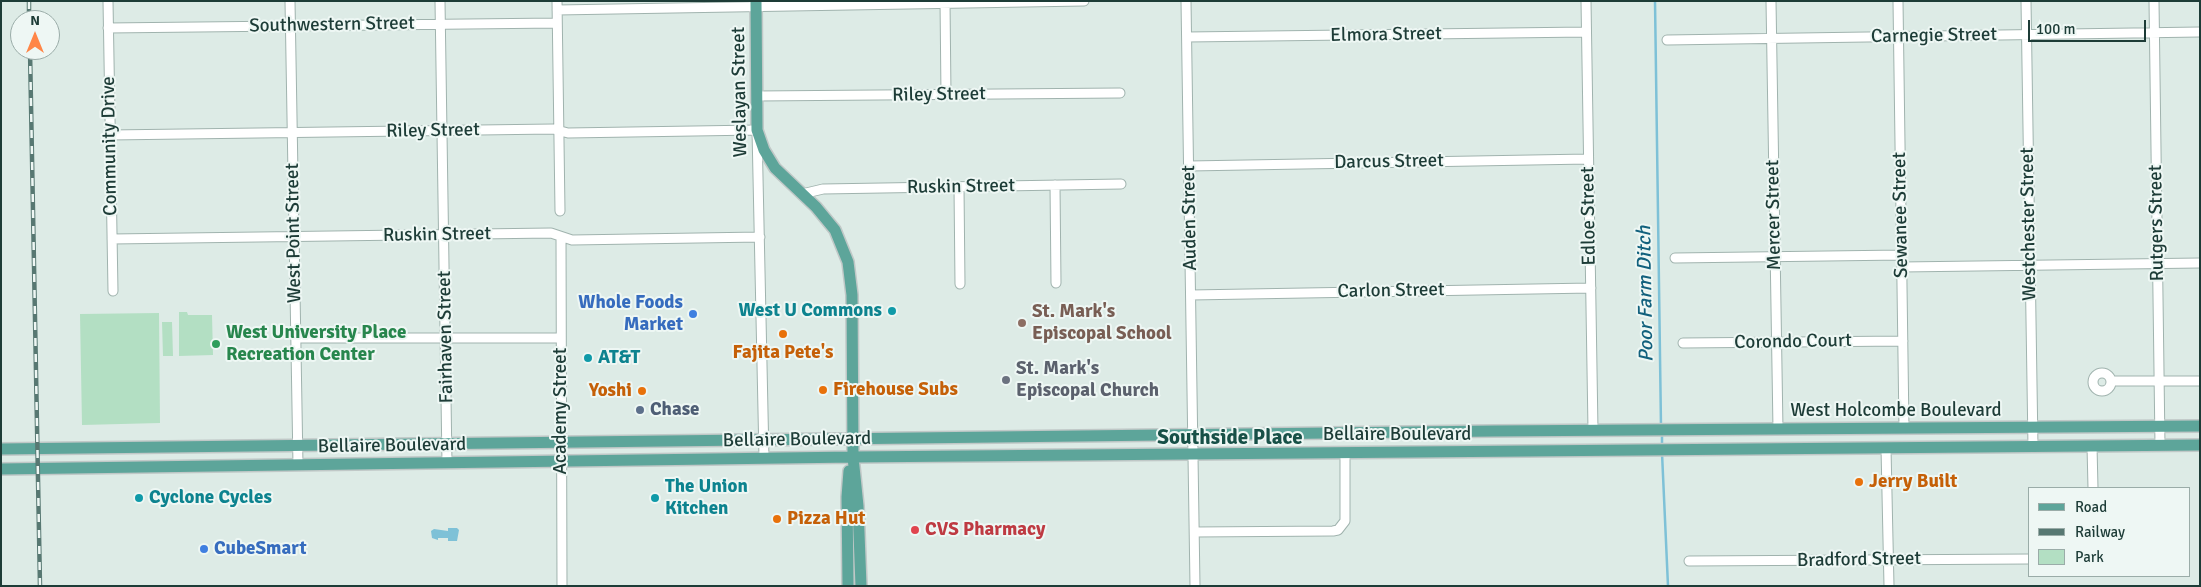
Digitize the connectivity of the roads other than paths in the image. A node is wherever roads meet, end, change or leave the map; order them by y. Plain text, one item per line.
1 (108, 1) edge
2 (290, 1) edge
3 (440, 1) edge
4 (1084, 1) edge
5 (1186, 1) edge
6 (1586, 1) edge
7 (1771, 1) edge
8 (1898, 1) edge
9 (2026, 1) edge
10 (2154, 1) edge
11 (945, 2) edge
12 (756, 4) edge
13 (557, 6) edge
14 (557, 23) junction
15 (440, 24) junction
16 (290, 26) junction
17 (108, 28) junction
18 (1586, 32) junction
19 (2200, 32) edge
20 (2154, 33) junction
21 (2026, 34) junction
22 (1898, 36) junction
23 (1186, 38) junction
24 (1772, 38) junction
25 (1667, 40) dead end
26 (1120, 93) dead end
27 (946, 94) junction
28 (757, 96) junction
29 (442, 130) junction
30 (757, 130) junction
31 (559, 131) junction
32 (292, 132) junction
33 (110, 135) junction
34 (1588, 159) junction
35 (1189, 166) junction
36 (776, 168) junction
37 (759, 183) junction
38 (1121, 184) dead end
39 (1055, 186) junction
40 (959, 187) junction
41 (802, 194) junction
42 (560, 211) dead end
43 (444, 234) junction
44 (294, 237) junction
45 (561, 237) junction
46 (760, 237) junction
47 (112, 239) junction
48 (1902, 255) junction
49 (1775, 257) junction
50 (1675, 258) dead end
51 (2158, 263) junction
52 (2200, 263) edge
53 (2030, 265) junction
54 (1902, 267) junction
55 (1056, 282) dead end
56 (960, 284) dead end
57 (1591, 288) junction
58 (113, 291) dead end
59 (1191, 295) junction
60 (446, 337) junction
61 (296, 338) junction
62 (561, 338) junction
63 (1903, 340) junction
64 (1776, 342) junction
65 (1683, 343) dead end
66 (2111, 381) dead end
67 (2160, 381) junction
68 (2200, 381) edge
69 (2160, 426) junction
70 (2200, 426) edge
71 (2032, 427) junction
72 (2090, 427) junction
73 (1904, 428) junction
74 (1778, 429) junction
75 (1593, 430) junction
76 (1494, 431) junction
77 (1377, 433) junction
78 (1193, 435) junction
79 (1062, 437) junction
80 (940, 439) junction
81 (853, 440) junction
82 (764, 441) junction
83 (560, 442) junction
84 (447, 444) junction
85 (2160, 445) junction
86 (2200, 445) edge
87 (298, 446) junction
88 (2092, 446) junction
89 (183, 447) junction
90 (2033, 447) junction
91 (77, 448) junction
92 (1886, 448) junction
93 (1, 449) edge
94 (1786, 449) junction
95 (1593, 451) junction
96 (1345, 452) junction
97 (1494, 452) junction
98 (1377, 453) junction
99 (1194, 454) junction
100 (1063, 455) junction
101 (940, 456) junction
102 (853, 457) junction
103 (764, 458) junction
104 (560, 462) junction
105 (447, 463) junction
106 (298, 465) junction
107 (183, 467) junction
108 (77, 468) junction
109 (1, 470) edge
110 (2093, 487) edge
111 (1194, 532) junction
112 (2028, 559) edge
113 (1888, 560) junction
114 (1689, 561) dead end
115 (848, 568) junction
116 (862, 568) junction
117 (562, 586) edge
118 (848, 586) edge
119 (862, 586) edge
120 (1195, 586) edge
121 (1889, 586) edge

1 - 17 street, Community Drive
2 - 16 street, West Point Street
3 - 15 street, Fairhaven Street
4 - 11 street
5 - 23 street, Auden Street
6 - 18 street, Edloe Street
7 - 24 street, Mercer Street
8 - 22 street, Sewanee Street
9 - 21 street, Westchester Street
10 - 20 street, Rutgers Street
11 - 12 street
11 - 27 street
12 - 13 street
12 - 28 main road, Weslayan Street
13 - 14 street
14 - 15 street, Southwestern Street
14 - 31 street
15 - 16 street, Southwestern Street
15 - 29 street, Fairhaven Street
16 - 17 street, Southwestern Street
16 - 32 street, West Point Street
17 - 33 street, Community Drive
18 - 23 street, Elmora Street
18 - 34 street, Edloe Street
19 - 20 street, Carnegie Street
20 - 21 street, Carnegie Street
20 - 51 street, Rutgers Street
21 - 22 street, Carnegie Street
21 - 53 street, Westchester Street
22 - 24 street, Carnegie Street
22 - 48 street, Sewanee Street
23 - 35 street, Auden Street
24 - 25 street, Carnegie Street
24 - 49 street, Mercer Street
26 - 27 street, Riley Street
27 - 28 street, Riley Street
28 - 30 main road, Weslayan Street
29 - 31 street, Riley Street
29 - 32 street, Riley Street
29 - 43 street, Fairhaven Street
30 - 31 street, Riley Street
30 - 36 main road
30 - 37 street, Weslayan Street
31 - 42 street
32 - 33 street, Riley Street
32 - 44 street, West Point Street
33 - 47 street, Community Drive
34 - 35 street, Darcus Street
34 - 57 street, Edloe Street
35 - 59 street, Auden Street
36 - 37 street, Weslayan Street
36 - 41 main road
37 - 46 street, Weslayan Street
38 - 39 street, Ruskin Street
39 - 40 street, Ruskin Street
39 - 55 street
40 - 41 street, Ruskin Street
40 - 56 street
41 - 81 main road
43 - 44 street, Ruskin Street
43 - 45 street, Ruskin Street
43 - 60 street, Fairhaven Street
44 - 47 street, Ruskin Street
44 - 61 street, West Point Street
45 - 46 street, Ruskin Street
45 - 62 street, Academy Street
46 - 82 street, Weslayan Street
47 - 58 street, Community Drive
48 - 49 street
48 - 54 street, Sewanee Street
49 - 50 street
49 - 64 street, Mercer Street
51 - 52 street
51 - 53 street
51 - 67 street, Rutgers Street
53 - 54 street
53 - 71 street, Westchester Street
54 - 63 street, Sewanee Street
57 - 59 street, Carlon Street
57 - 75 street, Edloe Street
59 - 78 street, Auden Street
60 - 61 street
60 - 62 street
60 - 84 street, Fairhaven Street
61 - 87 street, West Point Street
62 - 83 street, Academy Street
63 - 64 street, Corondo Court
63 - 73 street, Sewanee Street
64 - 65 street, Corondo Court
64 - 74 street, Mercer Street
66 - 67 street
67 - 68 street
67 - 69 street, Rutgers Street
69 - 70 main road, West Holcombe Boulevard
69 - 72 main road, West Holcombe Boulevard
69 - 85 street, Rutgers Street
71 - 72 main road, West Holcombe Boulevard
71 - 73 main road, West Holcombe Boulevard
71 - 90 street, Westchester Street
72 - 88 main road
73 - 74 main road, West Holcombe Boulevard
73 - 92 main road
74 - 75 main road, West Holcombe Boulevard
74 - 94 main road
75 - 76 main road, Bellaire Boulevard
75 - 95 main road
76 - 77 main road, Bellaire Boulevard
76 - 97 main road
77 - 78 main road, Bellaire Boulevard
77 - 98 main road
78 - 79 main road, Bellaire Boulevard
78 - 99 street, Auden Street
79 - 80 main road, Bellaire Boulevard
79 - 100 main road
80 - 81 main road, Bellaire Boulevard
80 - 101 main road
81 - 82 main road, Bellaire Boulevard
81 - 102 main road
82 - 83 main road, Bellaire Boulevard
82 - 103 street, Weslayan Street
83 - 84 main road, Bellaire Boulevard
83 - 104 street, Academy Street
84 - 87 main road, Bellaire Boulevard
84 - 105 street, Fairhaven Street
85 - 86 main road, West Holcombe Boulevard
85 - 88 main road, West Holcombe Boulevard
87 - 89 main road, Bellaire Boulevard
87 - 106 street, West Point Street
88 - 90 main road, West Holcombe Boulevard
88 - 110 street
89 - 91 main road, Bellaire Boulevard
89 - 107 main road
90 - 92 main road, West Holcombe Boulevard
91 - 93 main road, Bellaire Boulevard
91 - 108 main road
92 - 94 main road, West Holcombe Boulevard
92 - 113 street
94 - 95 main road, West Holcombe Boulevard
95 - 97 main road, Bellaire Boulevard
96 - 98 main road, Bellaire Boulevard
96 - 99 main road, Bellaire Boulevard
96 - 111 street
97 - 98 main road, Bellaire Boulevard
99 - 100 main road, Bellaire Boulevard
99 - 111 street, Auden Street
100 - 101 main road, Bellaire Boulevard
101 - 102 main road, Bellaire Boulevard
102 - 103 main road, Bellaire Boulevard
102 - 115 main road
102 - 116 main road
103 - 104 main road, Bellaire Boulevard
104 - 105 main road, Bellaire Boulevard
104 - 117 street, Academy Street
105 - 106 main road, Bellaire Boulevard
106 - 107 main road, Bellaire Boulevard
107 - 108 main road, Bellaire Boulevard
108 - 109 main road, Bellaire Boulevard
111 - 120 street, Auden Street
112 - 113 street, Bradford Street
113 - 114 street, Bradford Street
113 - 121 street
115 - 116 main road
115 - 118 main road
116 - 119 main road

